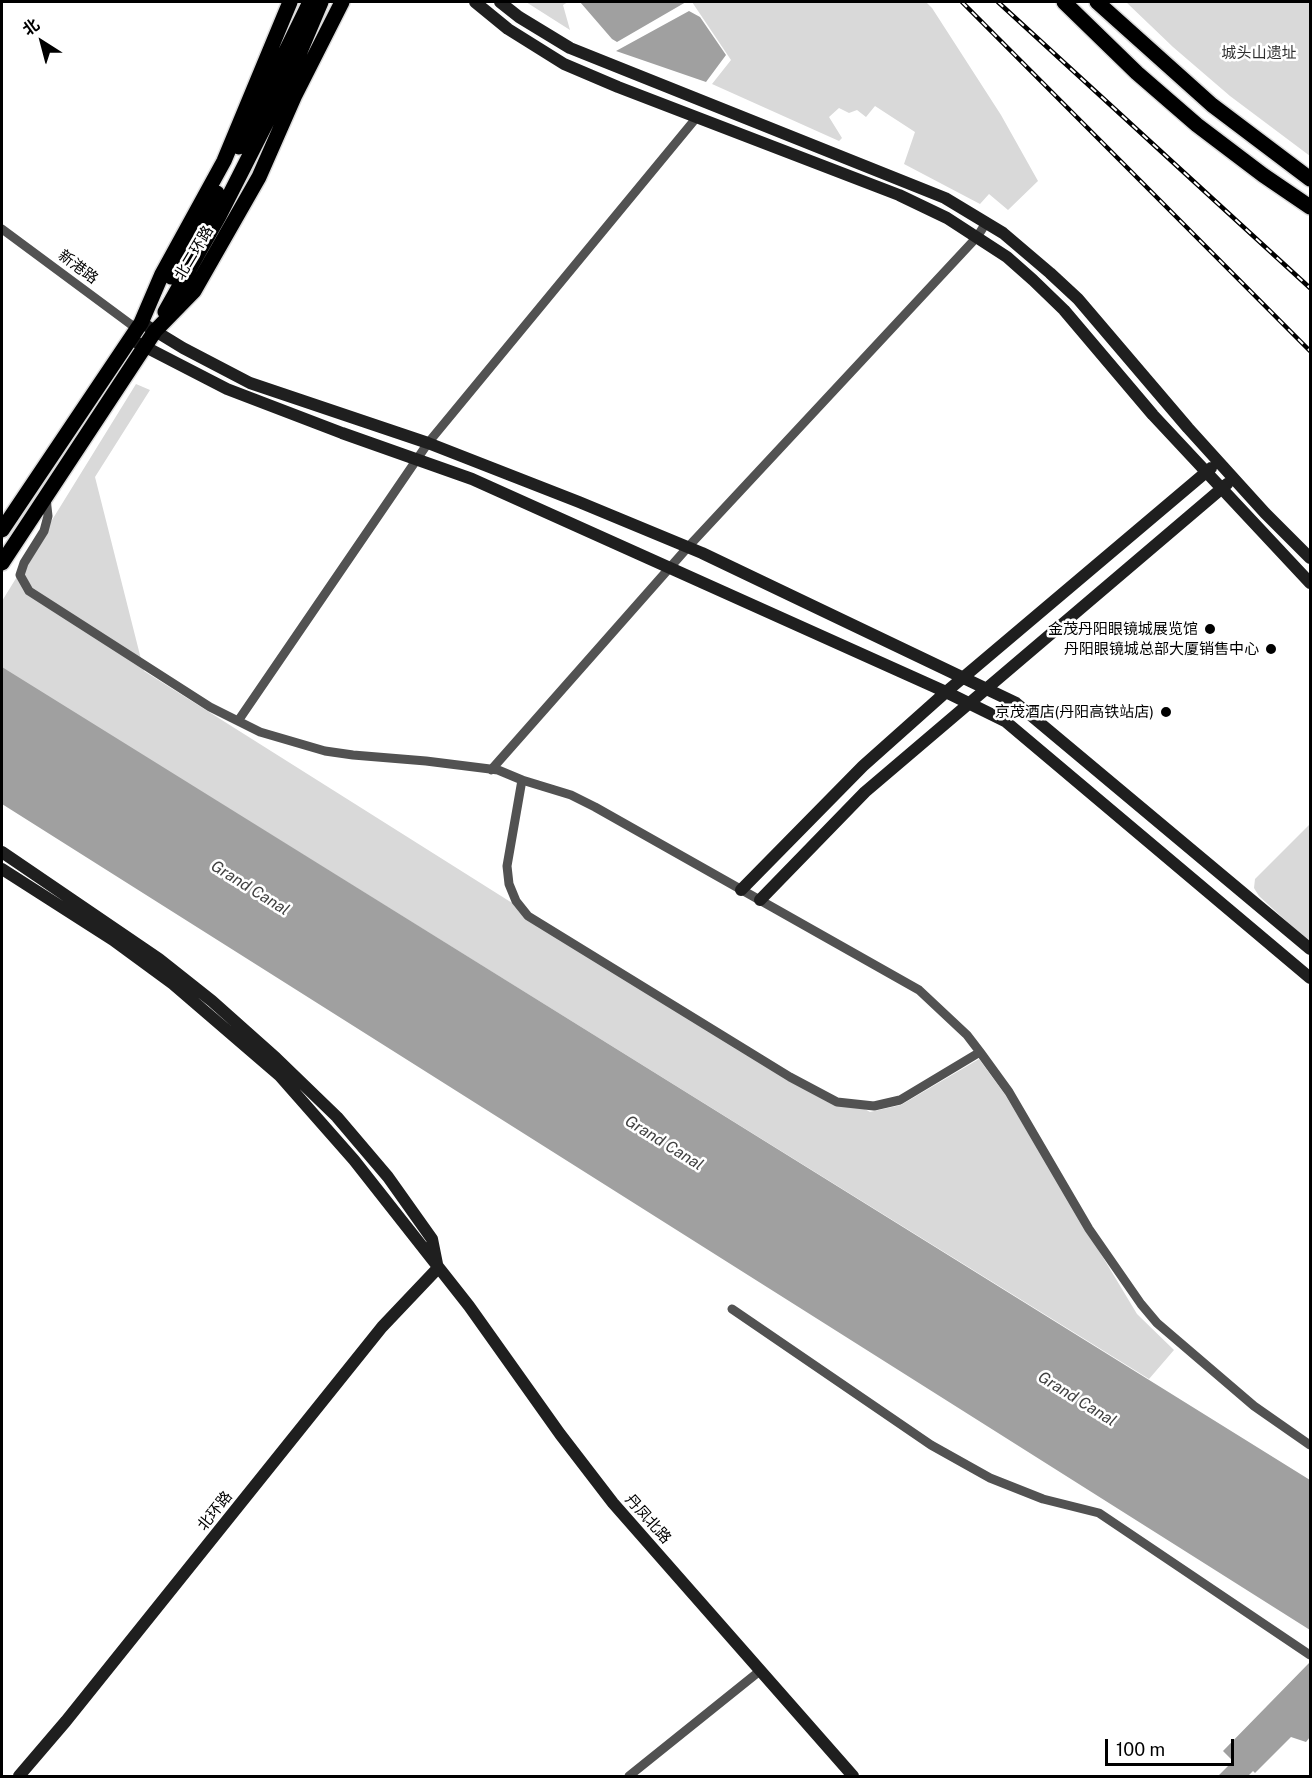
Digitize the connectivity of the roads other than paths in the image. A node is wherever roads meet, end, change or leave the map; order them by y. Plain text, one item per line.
1 (290, 2) edge
2 (310, 2) edge
3 (321, 2) edge
4 (342, 2) edge
5 (475, 2) edge
6 (501, 2) edge
7 (1064, 2) edge
8 (1097, 2) edge
9 (697, 117) junction
10 (1311, 179) edge
11 (1311, 207) edge
12 (986, 223) junction
13 (2, 229) edge
14 (977, 237) junction
15 (141, 330) junction
16 (144, 346) junction
17 (428, 443) junction
18 (418, 460) junction
19 (1218, 461) junction
20 (1206, 471) junction
21 (1234, 478) junction
22 (1222, 488) junction
23 (46, 495) junction
24 (5, 525) edge
25 (688, 547) junction
26 (1311, 558) edge
27 (2, 563) edge
28 (669, 568) junction
29 (1311, 583) edge
30 (962, 677) junction
31 (985, 688) junction
32 (946, 692) junction
33 (968, 703) junction
34 (238, 721) junction
35 (490, 770) junction
36 (522, 780) junction
37 (2, 852) edge
38 (2, 869) edge
39 (741, 890) junction
40 (760, 900) junction
41 (1311, 949) edge
42 (1311, 978) edge
43 (980, 1052) junction
44 (438, 1268) junction
45 (732, 1310) dead end
46 (1311, 1445) edge
47 (1309, 1653) edge
48 (761, 1670) junction
49 (19, 1776) edge
50 (629, 1776) edge
51 (854, 1776) edge

1 - 15 main road, 北二环路
2 - 15 main road
3 - 15 main road
4 - 15 main road, 北二环路
5 - 9 street
6 - 12 street
7 - 11 main road
8 - 10 main road
9 - 14 street
9 - 17 street
12 - 14 street
12 - 19 street
13 - 15 street, 新港路
14 - 20 street
14 - 25 street
15 - 16 main road, 北二环路
15 - 17 street
15 - 24 main road, 北二环路
16 - 18 street
16 - 23 main road, 北二环路
17 - 18 street
17 - 25 street
18 - 28 street
18 - 34 street
19 - 20 street
19 - 21 street
20 - 22 street
20 - 30 street
21 - 22 street
21 - 26 street
22 - 29 street
22 - 31 street
23 - 27 main road, 北二环路
23 - 34 street
25 - 28 street
25 - 30 street
28 - 32 street
28 - 35 street
30 - 31 street
30 - 32 street
31 - 33 street
31 - 41 street
32 - 33 street
32 - 39 street
33 - 40 street
33 - 42 street
34 - 35 street
35 - 36 street
36 - 39 street
36 - 43 street
37 - 44 street
38 - 44 street, 丹凤北路
39 - 40 street
40 - 43 street
43 - 46 street
44 - 48 street, 丹凤北路
44 - 49 street, 北环路
45 - 47 street
48 - 50 street
48 - 51 street, 丹凤北路

